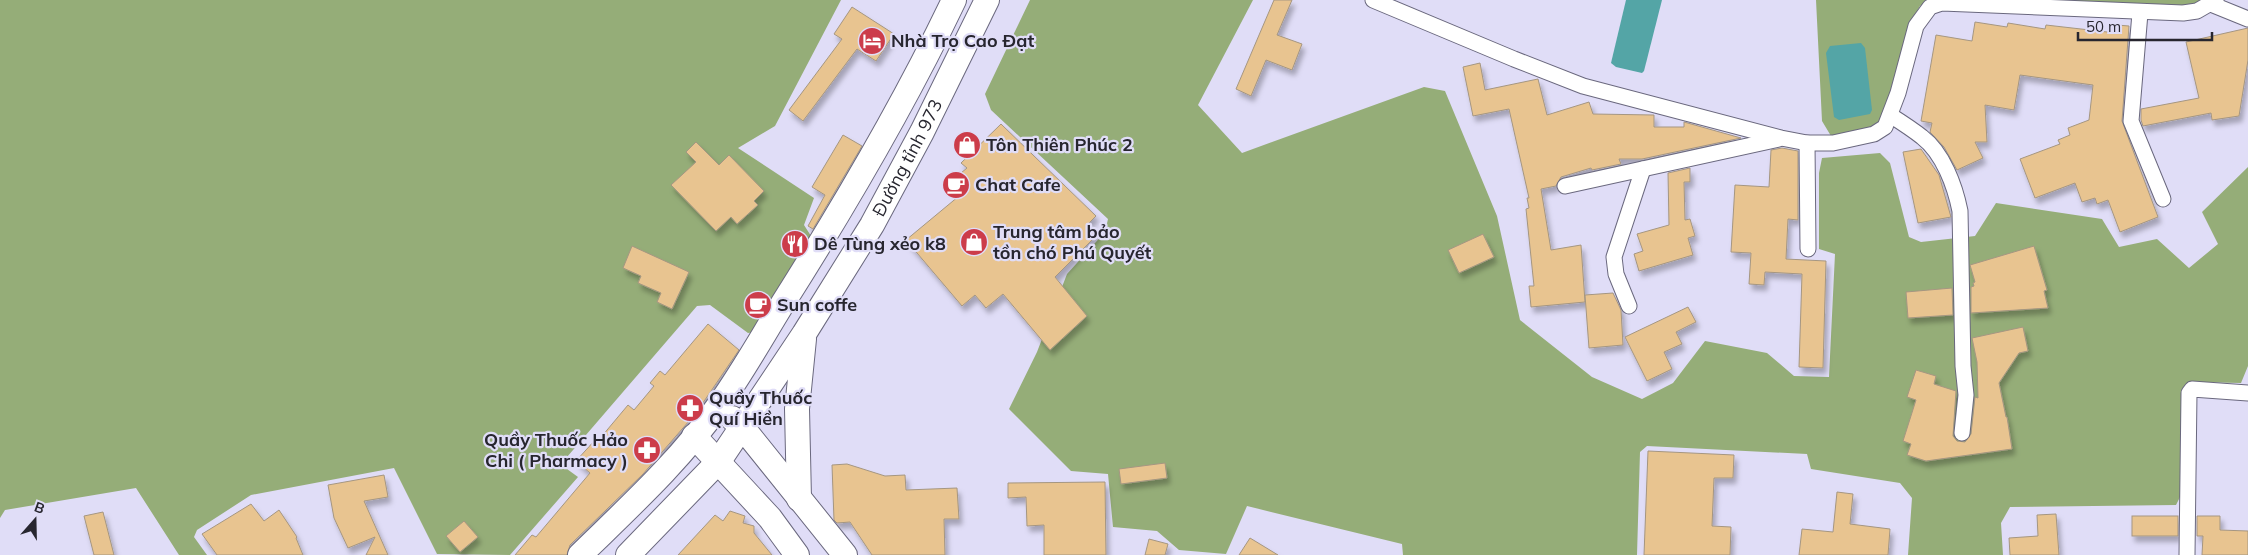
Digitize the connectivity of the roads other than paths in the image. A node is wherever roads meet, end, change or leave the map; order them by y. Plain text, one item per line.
1 (954, 0) edge
2 (987, 0) edge
3 (1373, 0) edge
4 (2214, 2) edge
5 (2140, 12) junction
6 (2248, 19) edge
7 (1890, 115) junction
8 (1781, 138) junction
9 (1807, 143) junction
10 (1643, 169) junction
11 (1564, 186) dead end
12 (2163, 199) dead end
13 (1808, 249) dead end
14 (1629, 306) dead end
15 (804, 334) junction
16 (2248, 393) edge
17 (719, 406) junction
18 (743, 428) junction
19 (1962, 433) dead end
20 (694, 436) junction
21 (719, 461) junction
22 (799, 499) junction
23 (580, 555) edge
24 (628, 555) edge
25 (797, 555) edge
26 (846, 555) edge
27 (2187, 555) edge

1 - 17 main road, Đường tỉnh 973
2 - 15 main road, Đường tỉnh 973
3 - 8 street
4 - 5 street
4 - 6 street
5 - 7 street
5 - 12 street
7 - 9 street
7 - 19 street
8 - 9 street
8 - 10 street
9 - 13 street
10 - 11 street
10 - 14 street
15 - 18 main road, Đường tỉnh 973
15 - 22 main road
16 - 27 street
17 - 18 main road
17 - 20 main road, Đường tỉnh 973
18 - 21 main road, Đường tỉnh 973
18 - 22 main road
20 - 21 main road
20 - 23 main road, Đường tỉnh 973
21 - 24 main road, Đường tỉnh 973
21 - 25 main road
22 - 26 main road

